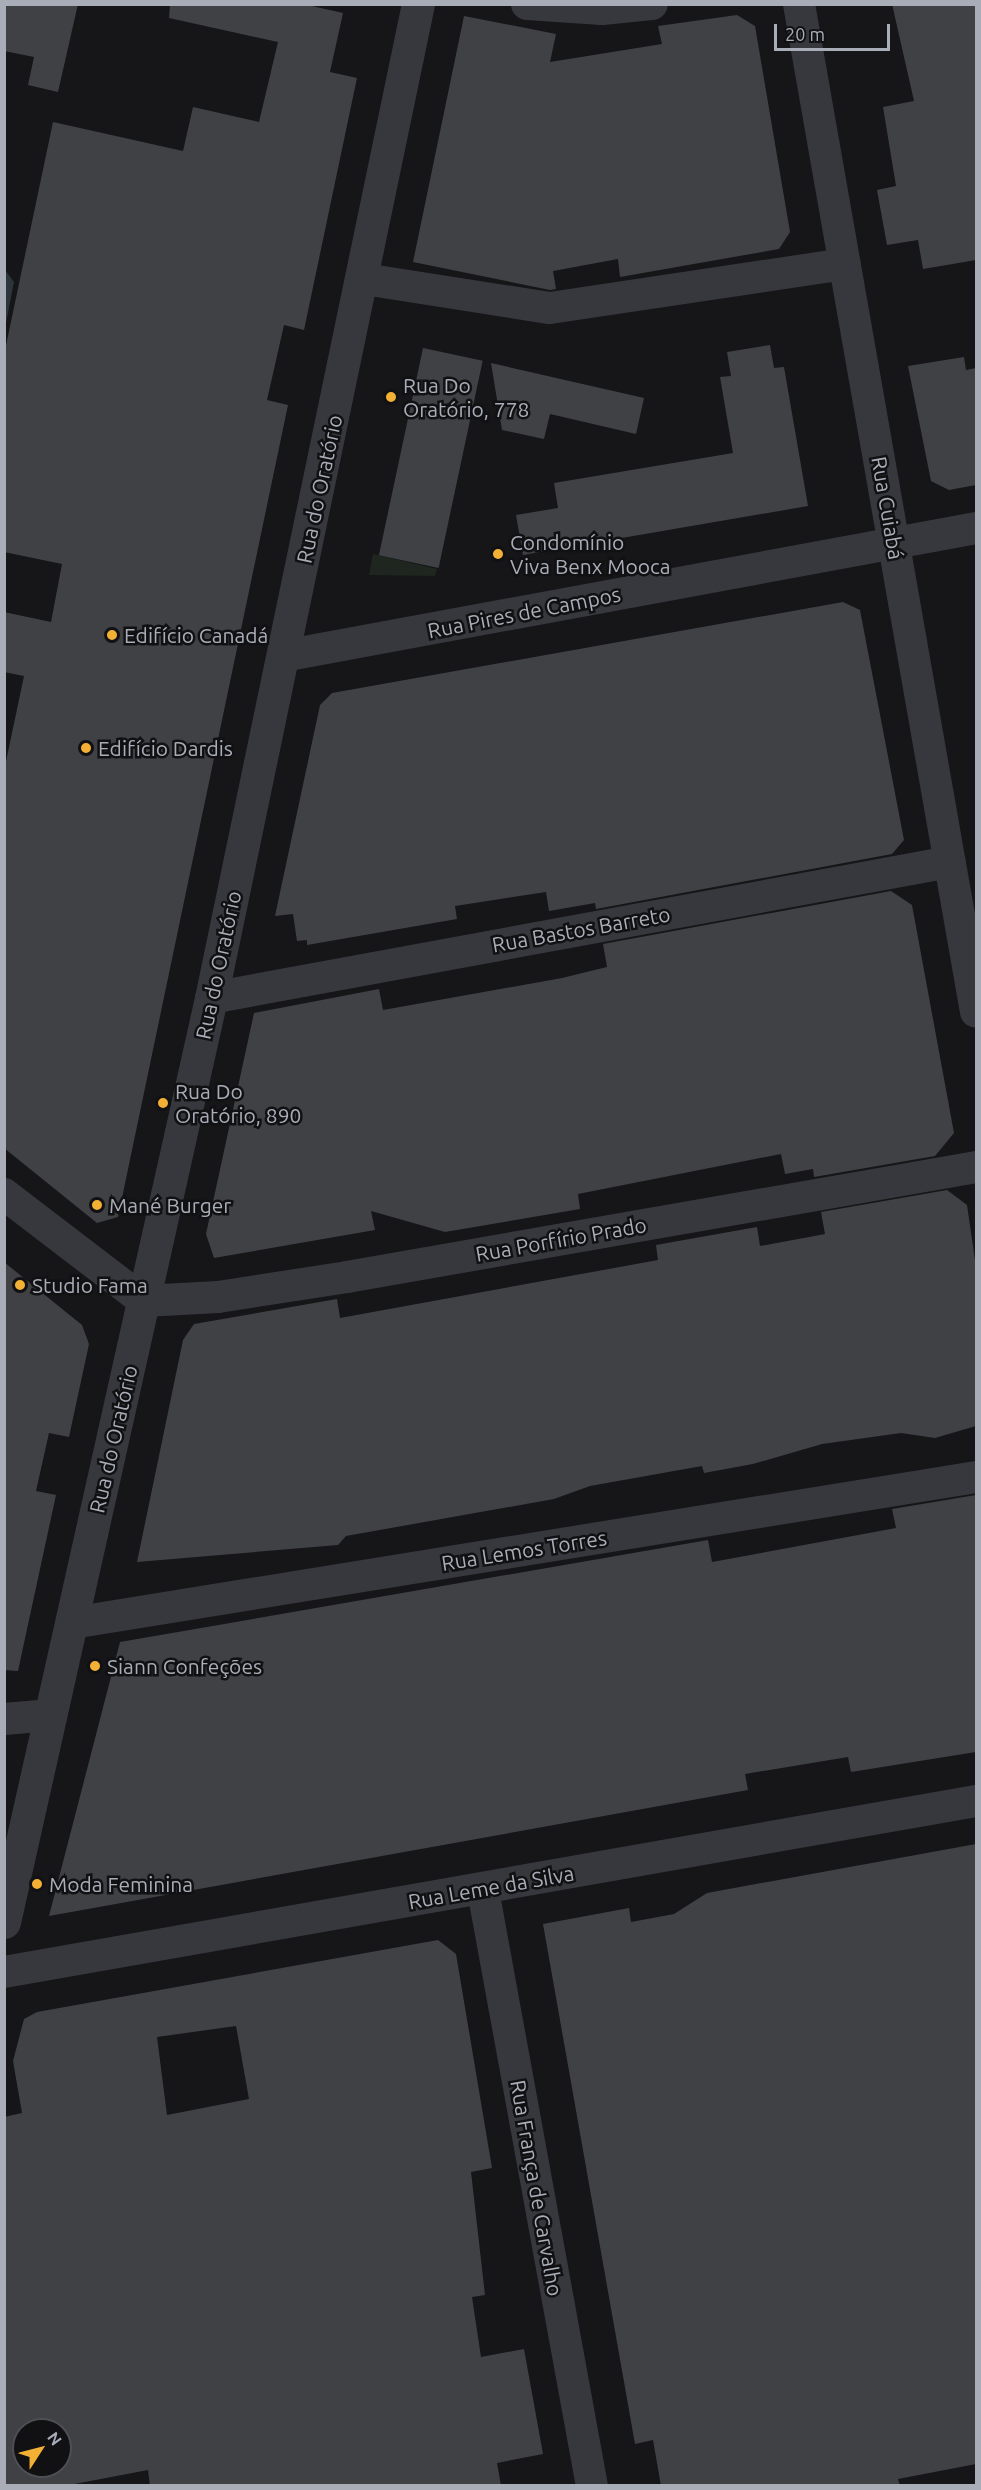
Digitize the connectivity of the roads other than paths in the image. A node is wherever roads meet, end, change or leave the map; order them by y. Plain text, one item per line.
1 (418, 4) edge
2 (527, 4) edge
3 (652, 4) edge
4 (799, 4) edge
5 (844, 264) junction
6 (364, 279) junction
7 (976, 528) edge
8 (894, 543) junction
9 (283, 656) junction
10 (950, 862) junction
11 (211, 998) junction
12 (976, 1012) edge
13 (976, 1167) edge
14 (4, 1194) edge
15 (144, 1301) junction
16 (976, 1477) edge
17 (72, 1623) junction
18 (51, 1715) junction
19 (4, 1719) edge
20 (976, 1801) edge
21 (483, 1890) junction
22 (4, 1922) edge
23 (4, 1972) edge
24 (592, 2486) edge

1 - 6 street, Rua do Oratório
2 - 3 street
4 - 5 street, Rua Cuiabá
5 - 6 street
5 - 8 street, Rua Cuiabá
6 - 9 street, Rua do Oratório
7 - 8 street, Rua Pires de Campos
8 - 9 street, Rua Pires de Campos
8 - 10 street, Rua Cuiabá
9 - 11 street, Rua do Oratório
10 - 11 street, Rua Bastos Barreto
10 - 12 street, Rua Cuiabá
11 - 15 street, Rua do Oratório
13 - 15 street, Rua Porfírio Prado
14 - 15 street
15 - 17 street, Rua do Oratório
16 - 17 street, Rua Lemos Torres
17 - 18 street, Rua do Oratório
18 - 19 street
18 - 22 street, Rua do Oratório
20 - 21 street, Rua Leme da Silva
21 - 23 street, Rua Leme da Silva
21 - 24 street, Rua França de Carvalho

